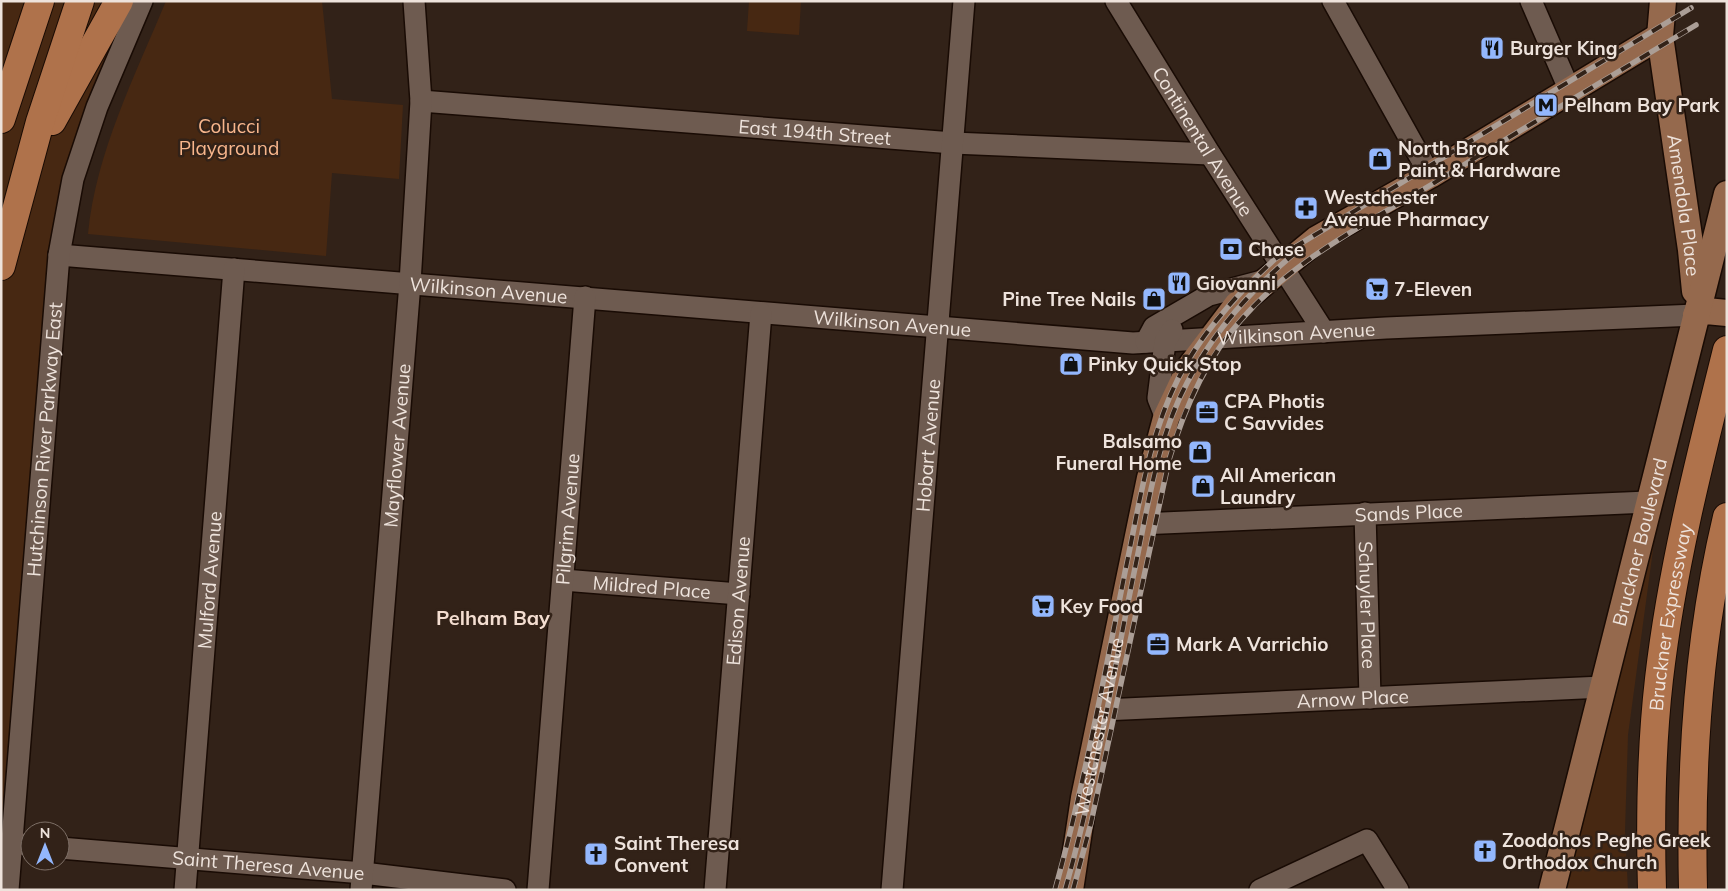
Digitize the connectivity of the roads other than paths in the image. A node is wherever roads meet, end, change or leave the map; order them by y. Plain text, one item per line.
1 (40, 1) edge
2 (80, 1) edge
3 (119, 1) edge
4 (142, 1) edge
5 (414, 1) edge
6 (964, 1) edge
7 (1116, 1) edge
8 (1333, 1) edge
9 (1531, 1) edge
10 (1663, 1) edge
11 (1660, 36) junction
12 (1570, 91) junction
13 (421, 101) junction
14 (1, 119) edge
15 (953, 143) junction
16 (1210, 154) junction
17 (1430, 175) junction
18 (24, 176) junction
19 (1727, 194) edge
20 (59, 255) junction
21 (1, 266) edge
22 (234, 269) junction
23 (1275, 273) junction
24 (410, 283) junction
25 (585, 297) junction
26 (761, 313) junction
27 (1711, 313) edge
28 (938, 326) junction
29 (1324, 332) junction
30 (1210, 339) junction
31 (1156, 342) junction
32 (1727, 350) edge
33 (1166, 418) junction
34 (1648, 502) junction
35 (1365, 513) junction
36 (1727, 517) edge
37 (1140, 524) junction
38 (563, 580) junction
39 (739, 594) junction
40 (1604, 687) junction
41 (1370, 698) junction
42 (1103, 710) junction
43 (22, 821) edge
44 (20, 848) edge
45 (70, 849) edge
46 (187, 859) junction
47 (362, 881) edge
48 (8, 890) edge
49 (185, 890) edge
50 (505, 890) edge
51 (538, 890) edge
52 (715, 890) edge
53 (892, 890) edge
54 (1070, 890) edge
55 (1260, 890) edge
56 (1398, 890) edge
57 (1552, 890) edge
58 (1652, 890) edge
59 (1693, 890) edge

1 - 14 highway
2 - 18 highway
3 - 18 highway
4 - 20 street, Hutchinson River Parkway East
5 - 13 street, Mayflower Avenue
6 - 15 street, Hobart Avenue
7 - 16 street, Continental Avenue
8 - 17 street
9 - 12 street
10 - 11 main road
11 - 12 main road, Westchester Avenue
11 - 27 main road, Amendola Place
12 - 17 main road, Westchester Avenue
13 - 15 street, East 194th Street
13 - 24 street, Mayflower Avenue
15 - 16 street, East 194th Street
15 - 28 street, Hobart Avenue
16 - 23 street, Continental Avenue
17 - 23 main road, Westchester Avenue
18 - 21 highway
19 - 27 main road, Bruckner Boulevard
20 - 22 street, Wilkinson Avenue
20 - 43 street, Hutchinson River Parkway East
22 - 24 street, Wilkinson Avenue
22 - 46 street, Mulford Avenue
23 - 29 street, Continental Avenue
23 - 30 main road, Westchester Avenue
23 - 31 street, Westchester Avenue
24 - 25 street, Wilkinson Avenue
24 - 47 street, Mayflower Avenue
25 - 26 street, Wilkinson Avenue
25 - 38 street, Pilgrim Avenue
26 - 28 street, Wilkinson Avenue
26 - 39 street, Edison Avenue
27 - 29 street, Wilkinson Avenue
27 - 34 main road, Bruckner Boulevard
28 - 31 street, Wilkinson Avenue
28 - 53 street, Hobart Avenue
29 - 30 street, Wilkinson Avenue
30 - 31 street, Wilkinson Avenue
30 - 33 main road, Westchester Avenue
31 - 33 street
32 - 58 highway, Bruckner Expressway
33 - 37 main road, Westchester Avenue
34 - 35 street, Sands Place
34 - 40 main road, Bruckner Boulevard
35 - 37 street, Sands Place
35 - 41 street, Schuyler Place
36 - 59 highway, Bruckner Expressway
37 - 42 main road, Westchester Avenue
38 - 39 street, Mildred Place
38 - 51 street, Pilgrim Avenue
39 - 52 street, Edison Avenue
40 - 41 street, Arnow Place
40 - 57 main road, Bruckner Boulevard
41 - 42 street, Arnow Place
42 - 54 main road, Westchester Avenue
44 - 48 street, Hutchinson River Parkway East
45 - 46 street, Saint Theresa Avenue
46 - 47 street, Saint Theresa Avenue
46 - 49 street, Mulford Avenue
47 - 50 street, Saint Theresa Avenue
55 - 56 street

